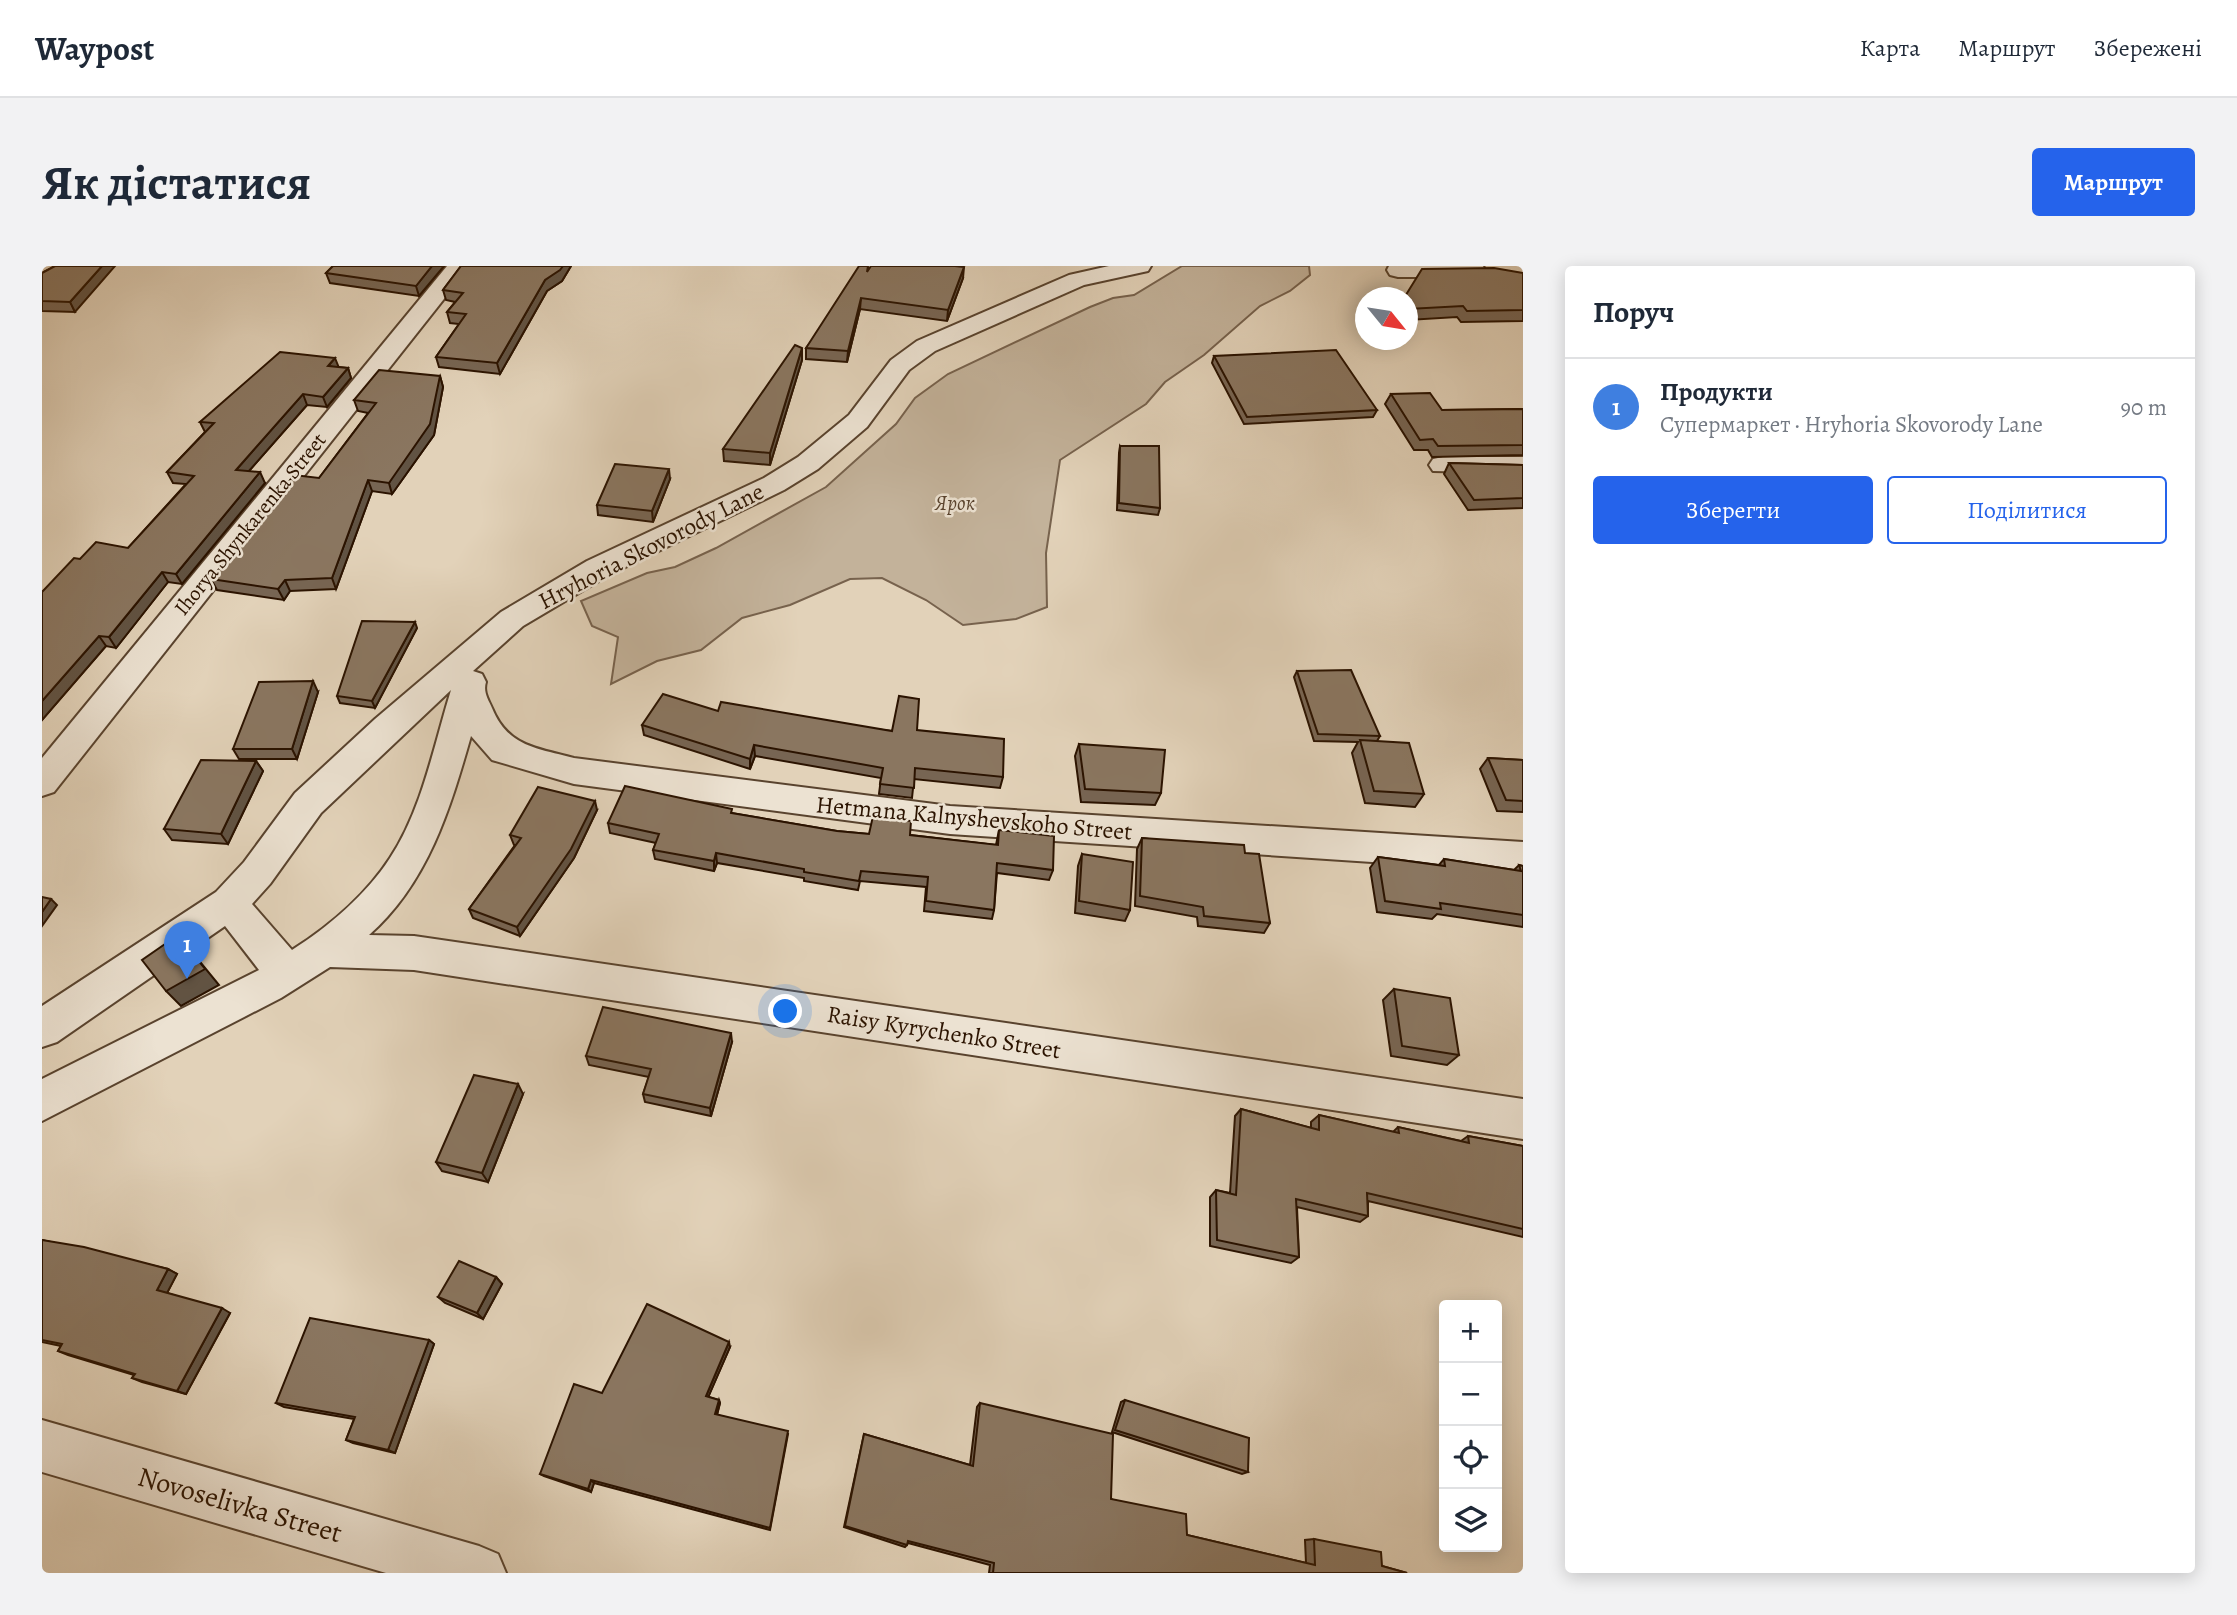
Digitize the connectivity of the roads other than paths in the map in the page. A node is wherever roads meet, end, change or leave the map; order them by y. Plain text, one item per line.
1 (459, 266) edge
2 (1140, 266) edge
3 (1486, 269) edge
4 (1398, 270) dead end
5 (1443, 465) dead end
6 (1523, 465) edge
7 (486, 641) junction
8 (467, 689) junction
9 (42, 783) edge
10 (1523, 857) edge
11 (229, 903) junction
12 (324, 950) junction
13 (290, 972) junction
14 (42, 1029) edge
15 (42, 1101) edge
16 (1523, 1119) edge
17 (42, 1446) edge
18 (479, 1573) edge

1 - 9 street, Ihorya Shynkarenka Street
2 - 7 street, Hryhoria Skovorody Lane
3 - 4 street
5 - 6 street
7 - 8 street
7 - 11 street, Hryhoria Skovorody Lane
8 - 10 street, Hetmana Kalnyshevskoho Street
8 - 12 street
11 - 13 street
11 - 14 street, Hryhoria Skovorody Lane
12 - 13 street
12 - 16 street, Raisy Kyrychenko Street
13 - 15 street
17 - 18 street, Novoselivka Street

